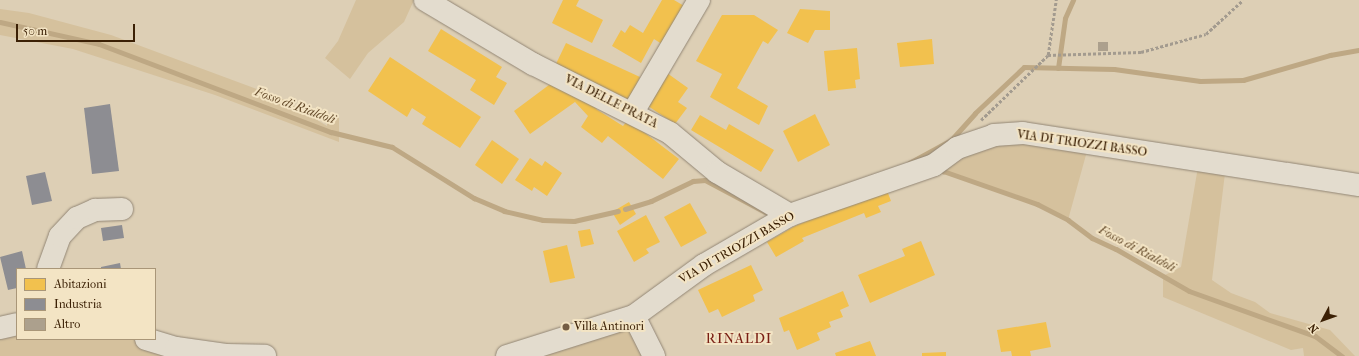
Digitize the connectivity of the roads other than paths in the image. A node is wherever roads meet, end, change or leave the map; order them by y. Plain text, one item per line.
1 (425, 0) edge
2 (699, 0) edge
3 (632, 112) junction
4 (1359, 185) edge
5 (122, 209) dead end
6 (790, 215) junction
7 (48, 268) edge
8 (634, 316) junction
9 (16, 324) edge
10 (0, 328) edge
11 (149, 340) edge
12 (265, 356) edge
13 (507, 356) edge
14 (654, 356) edge

1 - 3 street, VIA DELLE PRATA
2 - 3 street
3 - 6 street, VIA DELLE PRATA
4 - 6 street, VIA DI TRIOZZI BASSO
5 - 7 street
6 - 8 street, VIA DI TRIOZZI BASSO
8 - 13 street, VIA DI TRIOZZI BASSO
8 - 14 street
9 - 10 street
11 - 12 street

